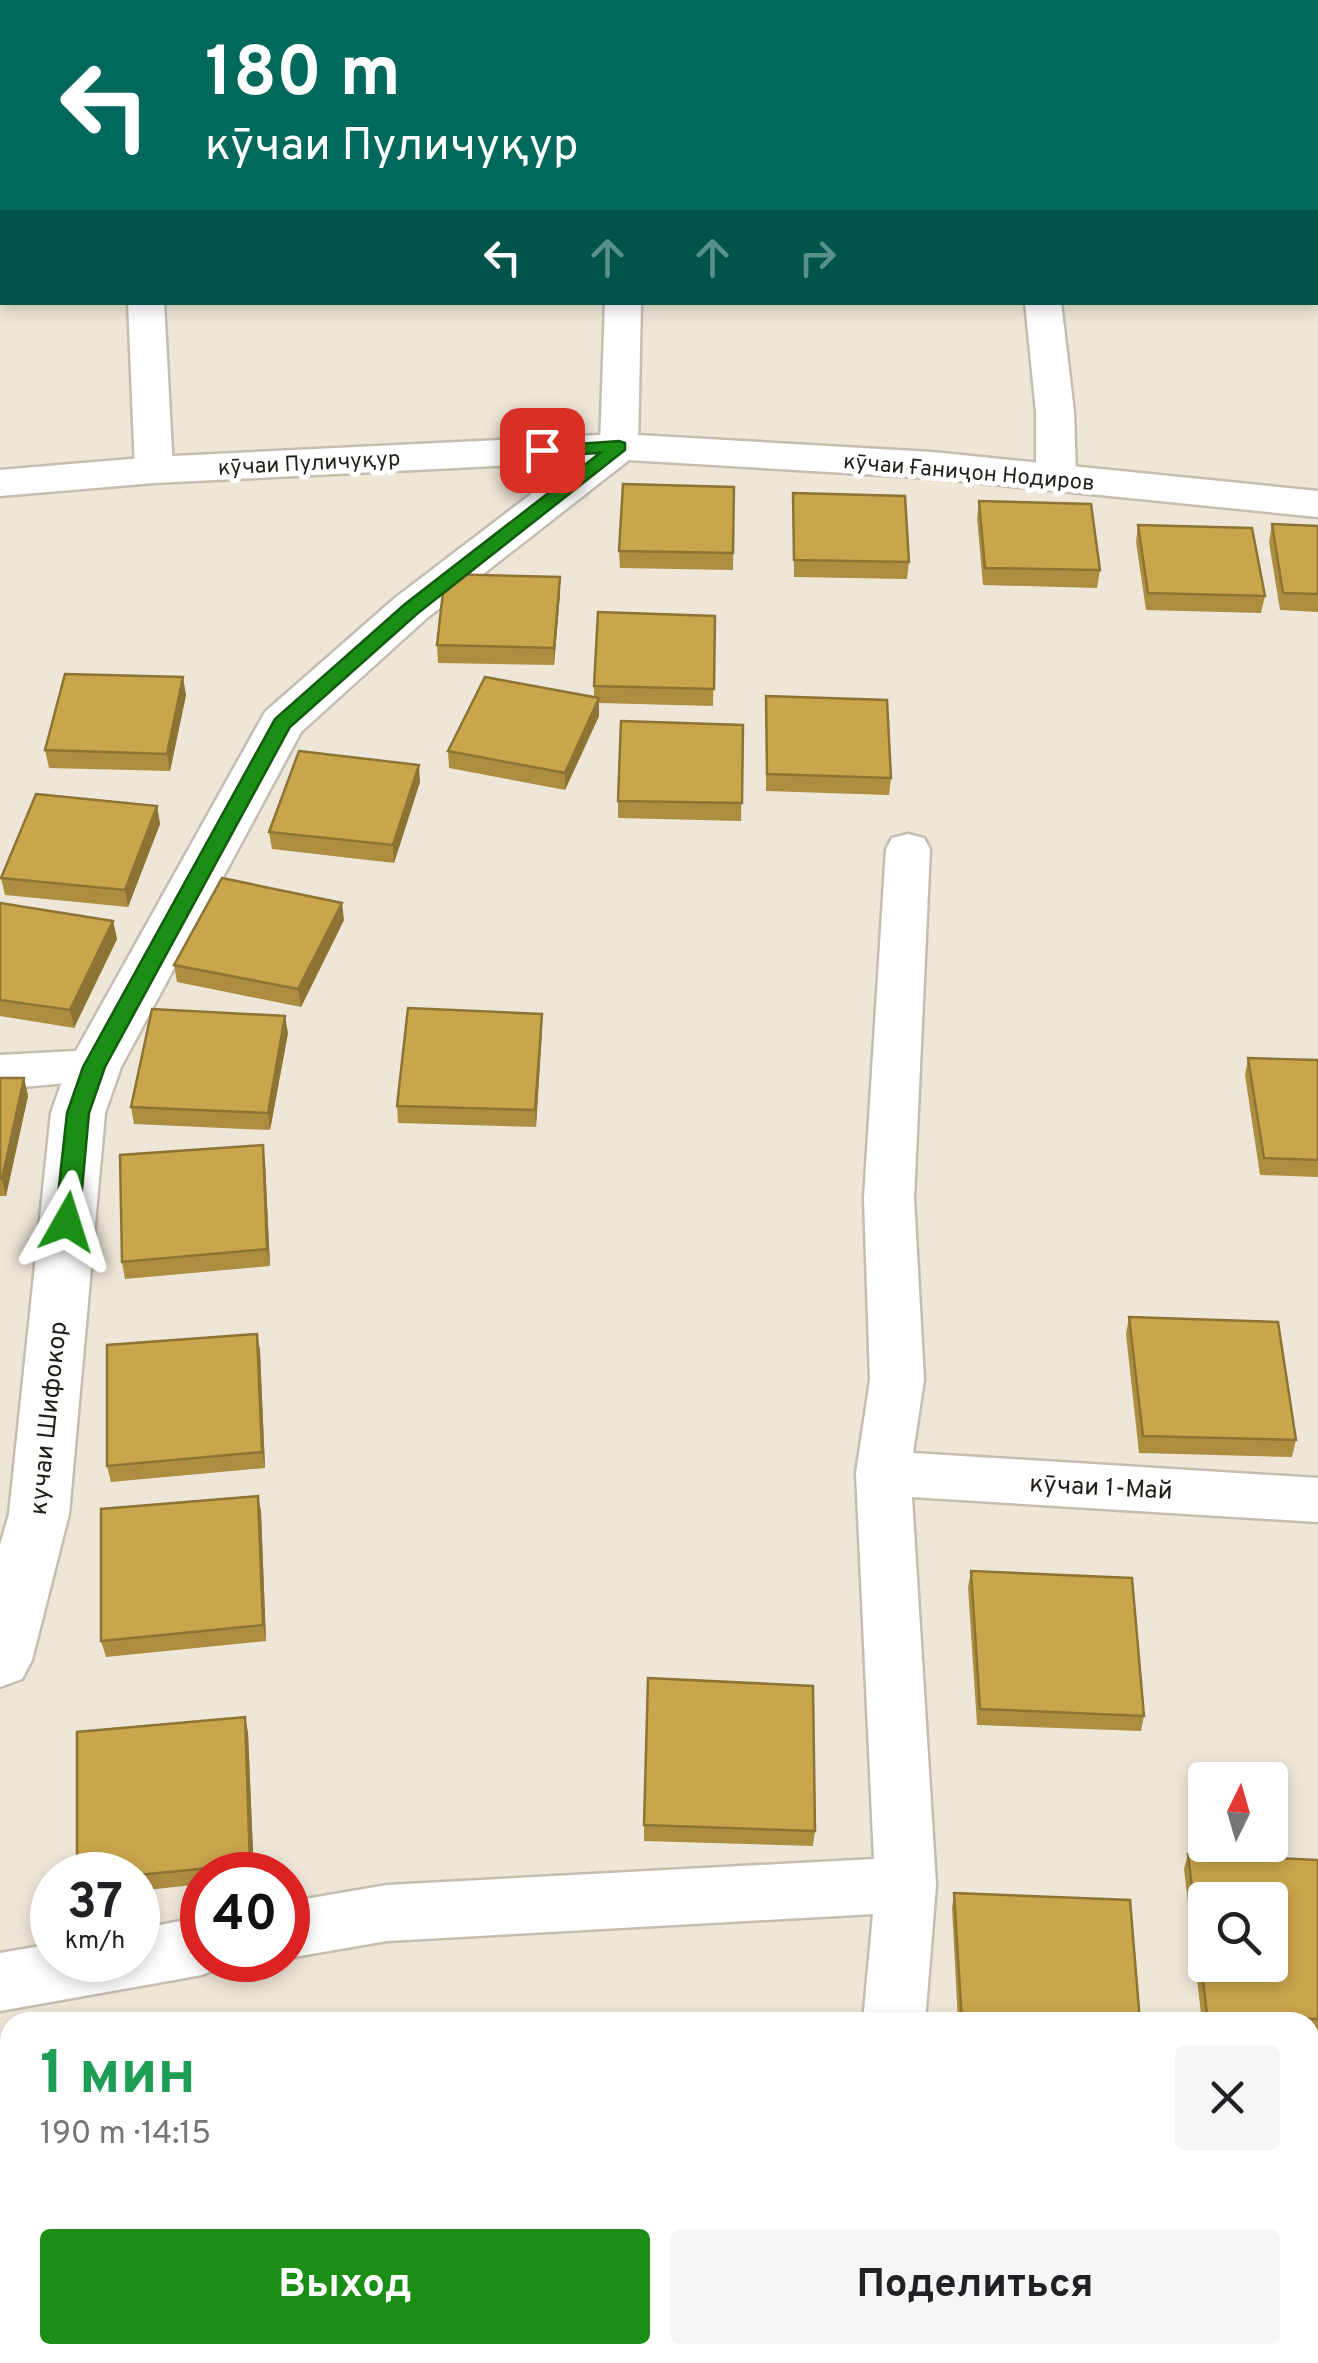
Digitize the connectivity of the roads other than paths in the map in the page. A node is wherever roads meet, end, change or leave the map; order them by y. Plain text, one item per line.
1 (146, 305) edge
2 (623, 305) edge
3 (1043, 305) edge
4 (619, 447) junction
5 (154, 470) junction
6 (1056, 478) junction
7 (0, 483) edge
8 (1318, 504) edge
9 (908, 849) dead end
10 (94, 1067) junction
11 (0, 1072) edge
12 (883, 1473) junction
13 (1318, 1500) edge
14 (0, 1660) edge
15 (906, 1886) junction
16 (310, 1926) edge
17 (30, 1977) edge
18 (0, 1982) edge
19 (895, 2012) edge

1 - 5 street
2 - 4 street
3 - 6 street
4 - 5 street, кӯчаи Пуличуқур
4 - 6 street, кӯчаи Ғаниҷон Нодиров
4 - 10 street, кучаи Шифокор
5 - 7 street, кӯчаи Пуличуқур
6 - 8 street, кӯчаи Ғаниҷон Нодиров
9 - 12 street
10 - 11 street
10 - 14 street, кучаи Шифокор
12 - 13 street, кӯчаи 1-Май
12 - 15 street
15 - 16 street
15 - 19 street
17 - 18 street

